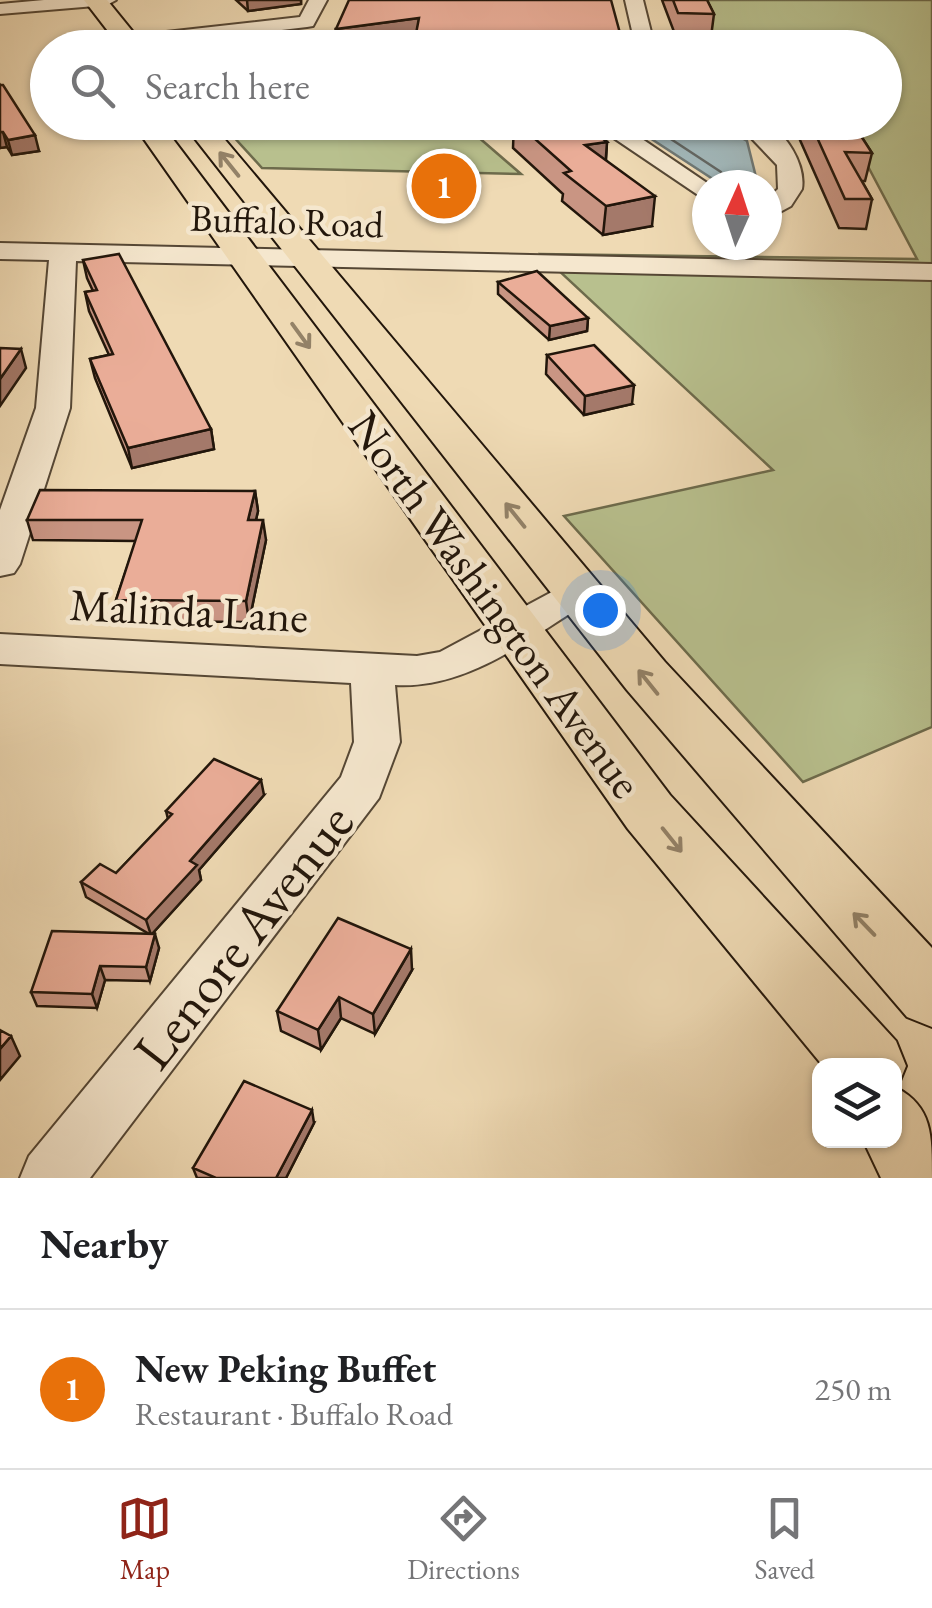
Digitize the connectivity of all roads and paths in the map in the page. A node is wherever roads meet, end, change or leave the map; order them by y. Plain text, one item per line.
1 (99, 0) edge
2 (318, 0) edge
3 (634, 0) edge
4 (58, 2) edge
5 (0, 10) edge
6 (78, 30) edge
7 (121, 30) edge
8 (246, 30) edge
9 (642, 30) edge
10 (159, 140) edge
11 (210, 140) edge
12 (628, 140) edge
13 (771, 140) edge
14 (692, 184) edge
15 (782, 217) edge
16 (782, 238) edge
17 (692, 241) edge
18 (0, 251) edge
19 (64, 253) junction
20 (244, 257) junction
21 (308, 260) junction
22 (932, 272) edge
23 (0, 564) edge
24 (576, 592) junction
25 (514, 632) junction
26 (0, 650) edge
27 (372, 671) junction
28 (932, 995) edge
29 (862, 1058) edge
30 (902, 1100) edge
31 (932, 1130) edge
32 (902, 1139) edge
33 (51, 1178) edge
34 (922, 1178) edge

1 - 4 street
1 - 7 main road
2 - 8 street
3 - 9 street
4 - 5 street
4 - 6 main road
10 - 20 main road, North Washington Avenue
21 -> 11 main road, North Washington Avenue
12 - 14 street
13 - 15 street
16 - 22 street, Buffalo Road
17 - 21 street, Buffalo Road
18 - 19 street, Buffalo Road
19 - 20 street, Buffalo Road
19 - 23 street
20 - 21 street, Buffalo Road
20 -> 25 main road, North Washington Avenue
24 -> 21 main road, North Washington Avenue
24 - 25 street, Malinda Lane
28 -> 24 main road, North Washington Avenue
25 - 27 street, Malinda Lane
25 -> 29 main road, North Washington Avenue
26 - 27 street, Malinda Lane
27 - 33 street, Lenore Avenue
30 - 31 main road, North Washington Avenue
32 - 34 main road

